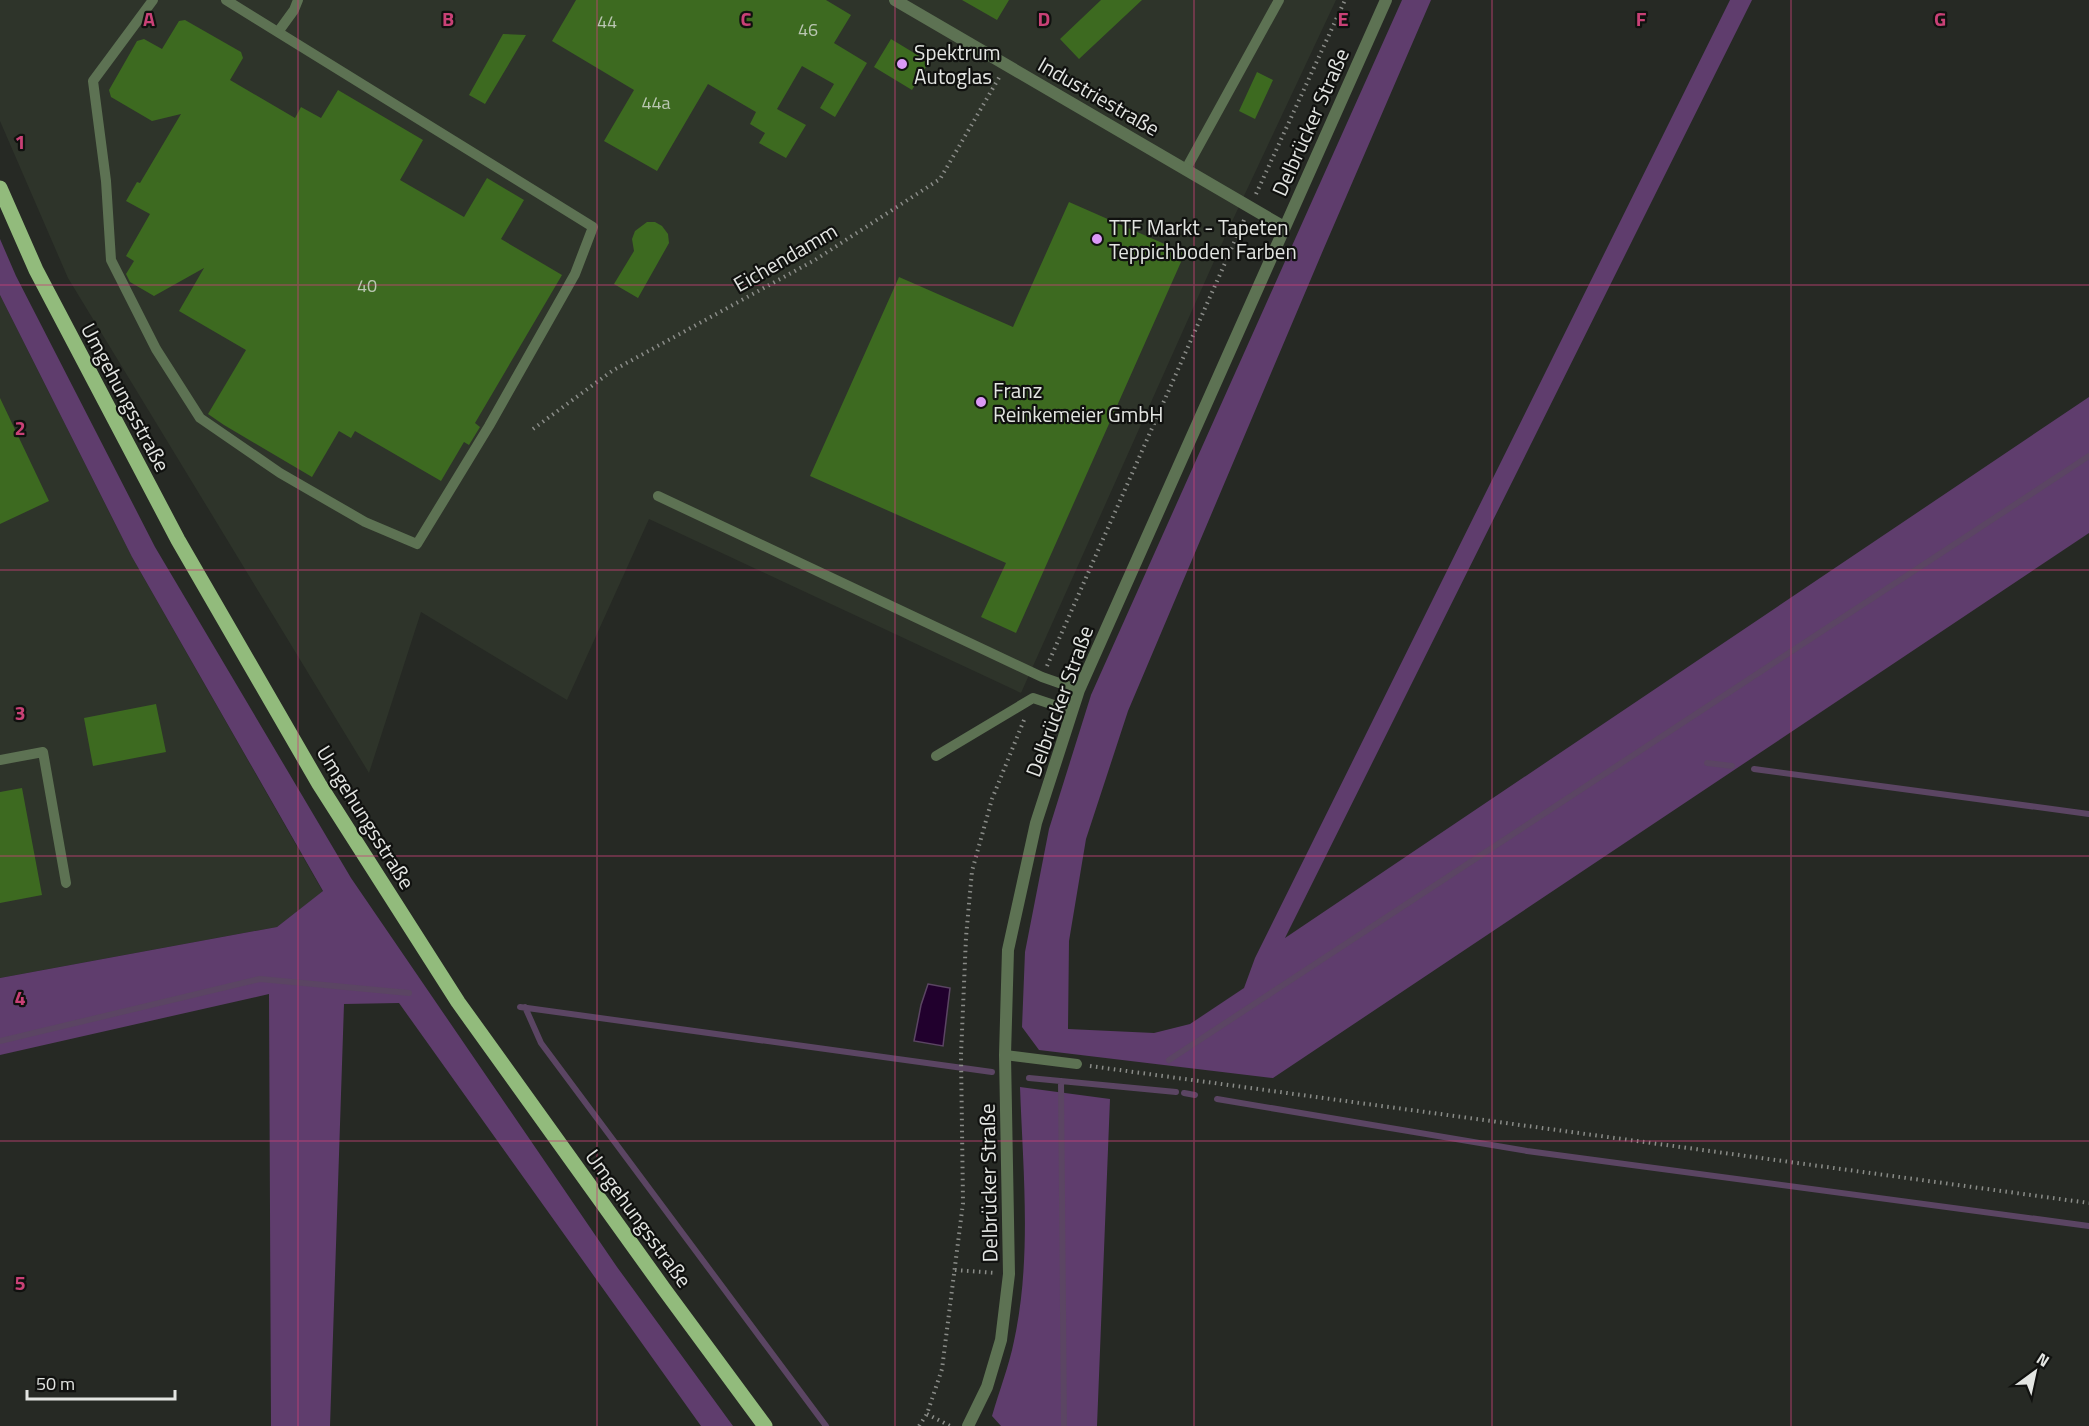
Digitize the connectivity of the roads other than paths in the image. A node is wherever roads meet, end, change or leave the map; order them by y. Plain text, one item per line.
1 (153, 0) edge
2 (226, 0) edge
3 (298, 0) edge
4 (895, 0) edge
5 (1278, 0) edge
6 (1386, 0) edge
7 (278, 32) junction
8 (1186, 169) junction
9 (0, 189) edge
10 (1284, 226) junction
11 (658, 496) dead end
12 (1079, 690) junction
13 (1072, 711) junction
14 (936, 756) dead end
15 (0, 760) edge
16 (66, 883) dead end
17 (1005, 1055) junction
18 (1077, 1064) road end
19 (765, 1426) edge
20 (968, 1426) edge

1 - 7 lane
2 - 7 lane
3 - 7 lane
4 - 8 street, Industriestraße
5 - 8 lane
6 - 10 street, Delbrücker Straße
8 - 10 street, Industriestraße
9 - 19 main road, Umgehungsstraße
10 - 12 street, Delbrücker Straße
11 - 12 lane
12 - 13 street, Delbrücker Straße
13 - 14 lane
13 - 17 street, Delbrücker Straße
15 - 16 lane
17 - 18 lane
17 - 20 street, Delbrücker Straße

